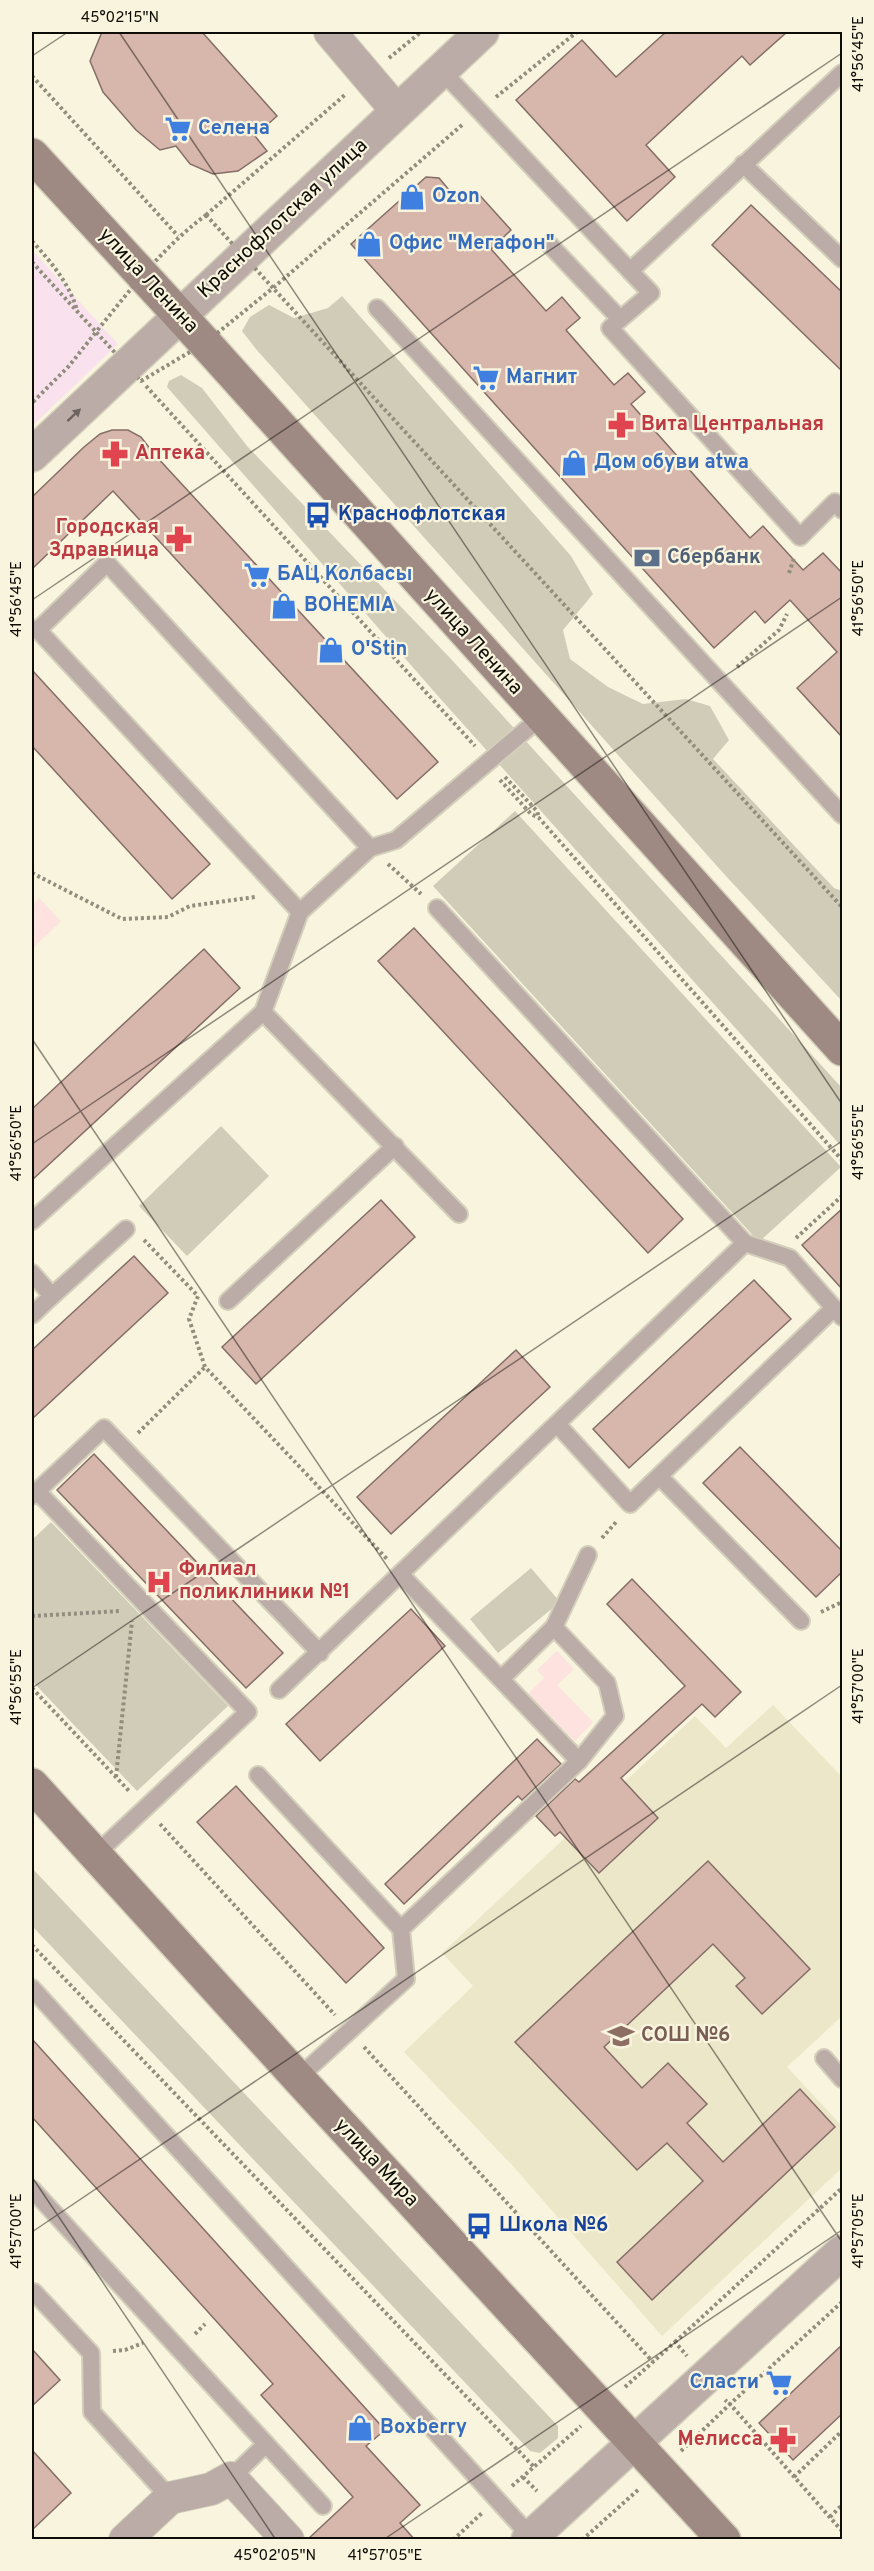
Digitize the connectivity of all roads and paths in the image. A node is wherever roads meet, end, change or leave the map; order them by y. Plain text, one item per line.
1 (330, 32) edge
2 (421, 32) edge
3 (482, 32) edge
4 (441, 70) junction
5 (843, 73) edge
6 (32, 76) edge
7 (368, 76) junction
8 (397, 111) junction
9 (32, 154) edge
10 (743, 164) junction
11 (206, 215) dead end
12 (178, 236) dead end
13 (32, 241) edge
14 (549, 244) dead end
15 (843, 259) edge
16 (32, 262) edge
17 (630, 271) junction
18 (377, 308) dead end
19 (77, 311) junction
20 (181, 316) junction
21 (620, 319) junction
22 (141, 381) dead end
23 (32, 403) edge
24 (32, 455) edge
25 (843, 510) edge
26 (787, 614) dead end
27 (35, 630) edge
28 (720, 682) junction
29 (541, 717) junction
30 (488, 762) junction
31 (843, 815) edge
32 (539, 818) junction
33 (370, 848) junction
34 (32, 873) edge
35 (400, 875) dead end
36 (283, 893) junction
37 (437, 908) joint
38 (300, 912) junction
39 (263, 1012) junction
40 (843, 1049) edge
41 (395, 1146) junction
42 (843, 1160) edge
43 (843, 1196) edge
44 (459, 1214) dead end
45 (32, 1221) edge
46 (126, 1229) joint
47 (745, 1243) junction
48 (778, 1254) junction
49 (32, 1273) edge
50 (52, 1296) junction
51 (228, 1301) dead end
52 (838, 1312) edge
53 (32, 1315) edge
54 (205, 1367) junction
55 (557, 1424) junction
56 (123, 1448) junction
57 (660, 1477) junction
58 (34, 1493) edge
59 (630, 1504) junction
60 (588, 1555) joint
61 (401, 1575) junction
62 (32, 1616) edge
63 (801, 1621) dead end
64 (554, 1627) junction
65 (320, 1653) junction
66 (501, 1679) junction
67 (279, 1690) dead end
68 (579, 1761) junction
69 (258, 1775) dead end
70 (116, 1777) dead end
71 (32, 1785) edge
72 (95, 1856) junction
73 (401, 1929) junction
74 (32, 1945) edge
75 (32, 1988) edge
76 (824, 2058) dead end
77 (298, 2078) junction
78 (843, 2079) edge
79 (32, 2188) edge
80 (843, 2188) edge
81 (843, 2252) edge
82 (34, 2292) dead end
83 (843, 2302) edge
84 (159, 2327) junction
85 (675, 2342) dead end
86 (91, 2353) junction
87 (843, 2431) edge
88 (633, 2443) junction
89 (266, 2444) junction
90 (534, 2467) dead end
91 (794, 2477) junction
92 (231, 2478) junction
93 (171, 2498) junction
94 (843, 2505) edge
95 (323, 2506) dead end
96 (830, 2517) junction
97 (843, 2531) edge
98 (278, 2536) edge
99 (530, 2538) edge
100 (125, 2540) edge
101 (724, 2540) edge

1 - 7 street
2 - 7 path
3 - 4 street, Краснофлотская улица
4 - 8 street, Краснофлотская улица
4 - 17 lane
5 - 10 lane
6 - 12 path
7 - 8 street
7 - 11 path
8 - 20 street, Краснофлотская улица
9 - 20 main road, улица Ленина
10 - 15 lane
10 - 17 lane
13 - 19 path
14 - 21 lane
16 - 19 path
17 - 21 lane
18 - 28 lane
19 - 23 path
24 -> 20 street, Краснофлотская улица
20 - 29 main road, улица Ленина
21 - 25 lane
22 - 30 path
26 - 28 path
27 - 33 lane
27 - 36 lane
28 - 31 lane
29 - 30 lane
29 - 40 main road, улица Ленина
30 - 32 path
30 - 32 path
30 - 33 lane
32 - 42 path
33 - 38 lane
34 - 36 path
35 - 37 path
36 - 38 lane
37 - 47 lane
38 - 39 lane
39 - 41 lane
39 - 45 lane
41 - 44 lane
41 - 51 lane
43 - 48 path
46 - 50 lane
46 - 54 path
47 - 48 lane
47 - 55 lane
48 - 52 lane
49 - 50 lane
50 - 53 lane
52 - 57 lane
54 - 56 path
54 - 61 path
55 - 59 lane
55 - 61 lane
56 - 58 lane
56 - 65 lane
57 - 59 lane
57 - 63 lane
58 - 72 lane
59 - 60 path
60 - 64 lane
61 - 65 lane
61 - 66 lane
62 - 70 path
64 - 66 lane
64 - 68 lane
65 - 67 lane
66 - 68 lane
68 - 73 lane
69 - 73 lane
71 - 72 main road, улица Мира
72 - 77 main road, улица Мира
73 - 77 lane
74 - 90 path
75 - 99 lane
76 - 78 lane
77 - 88 main road, улица Мира
79 - 84 lane
80 - 85 path
81 - 88 street
82 - 86 lane
83 - 91 path
84 - 86 path
84 - 89 lane
86 - 93 lane
87 - 91 path
88 - 99 street
88 - 101 main road, улица Мира
89 - 92 lane
89 - 95 lane
91 - 96 path
92 - 93 street
92 - 98 street
93 - 100 street
94 - 96 path
96 - 97 path

